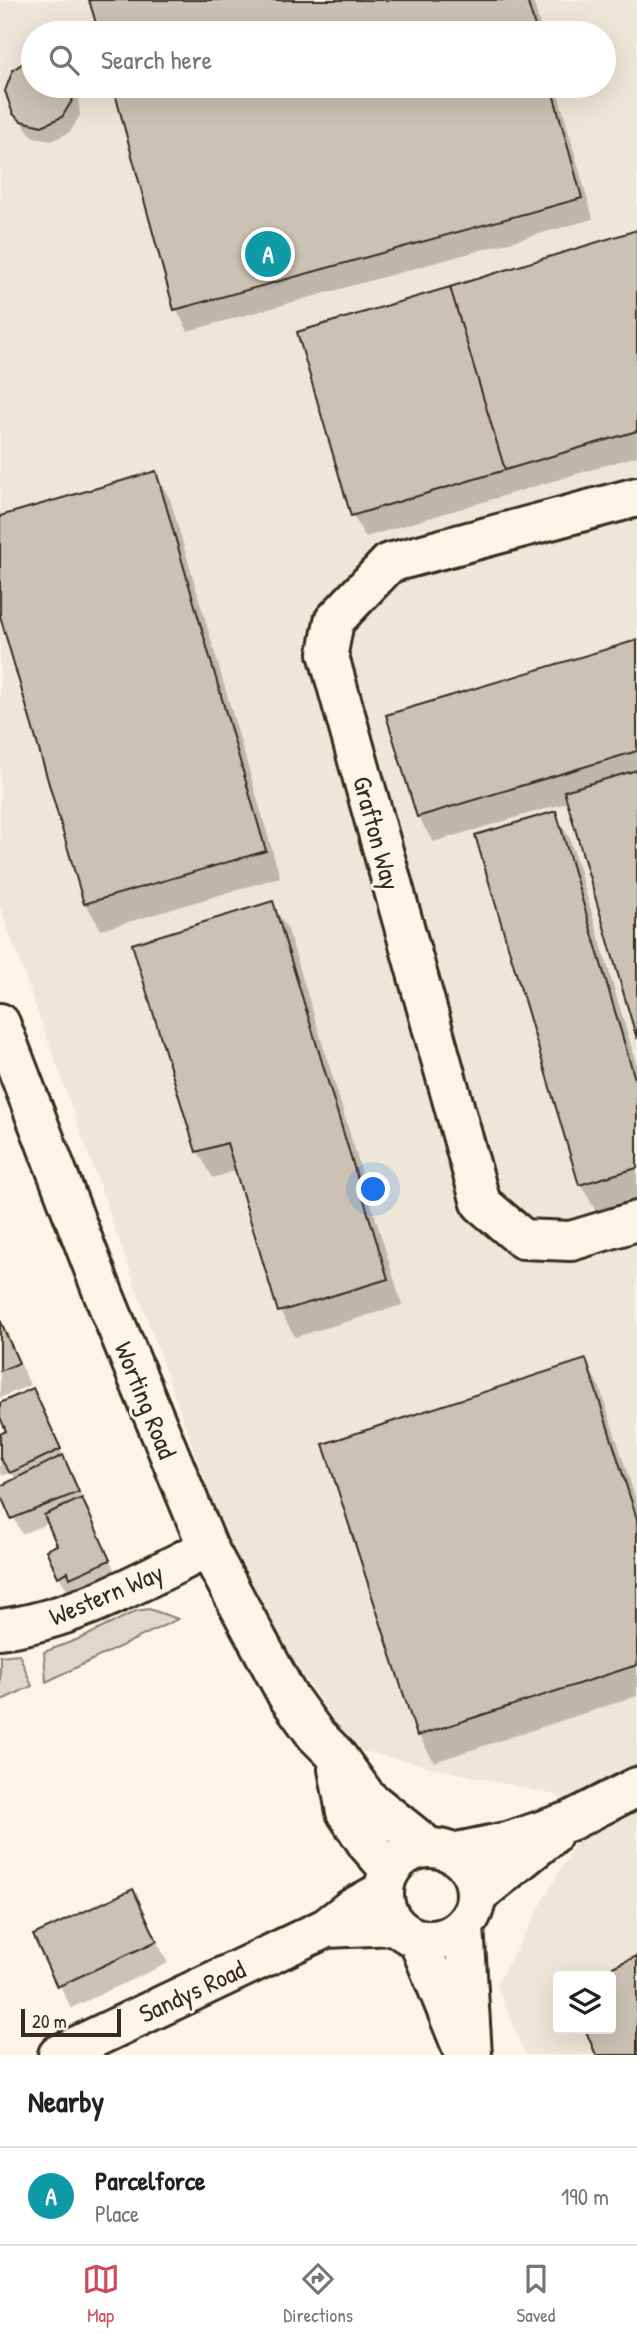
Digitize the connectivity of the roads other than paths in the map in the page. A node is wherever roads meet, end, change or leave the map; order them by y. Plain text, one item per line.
1 (637, 498) edge
2 (0, 1023) edge
3 (637, 1221) edge
4 (208, 1548) junction
5 (0, 1629) edge
6 (336, 1755) junction
7 (637, 1787) edge
8 (570, 1821) junction
9 (440, 1850) junction
10 (396, 1907) junction
11 (470, 1911) junction
12 (58, 2055) edge
13 (465, 2055) edge
14 (472, 2055) edge

1 - 3 street, Grafton Way
2 - 4 street, Worting Road
4 - 5 street, Western Way
4 - 6 street, Worting Road
6 - 9 street, Worting Road
6 - 10 street
7 - 8 street
8 - 9 street
8 - 11 street
9 - 10 street
9 - 11 street
10 - 11 street
10 - 12 street, Sandys Road
10 - 13 street
11 - 14 street

